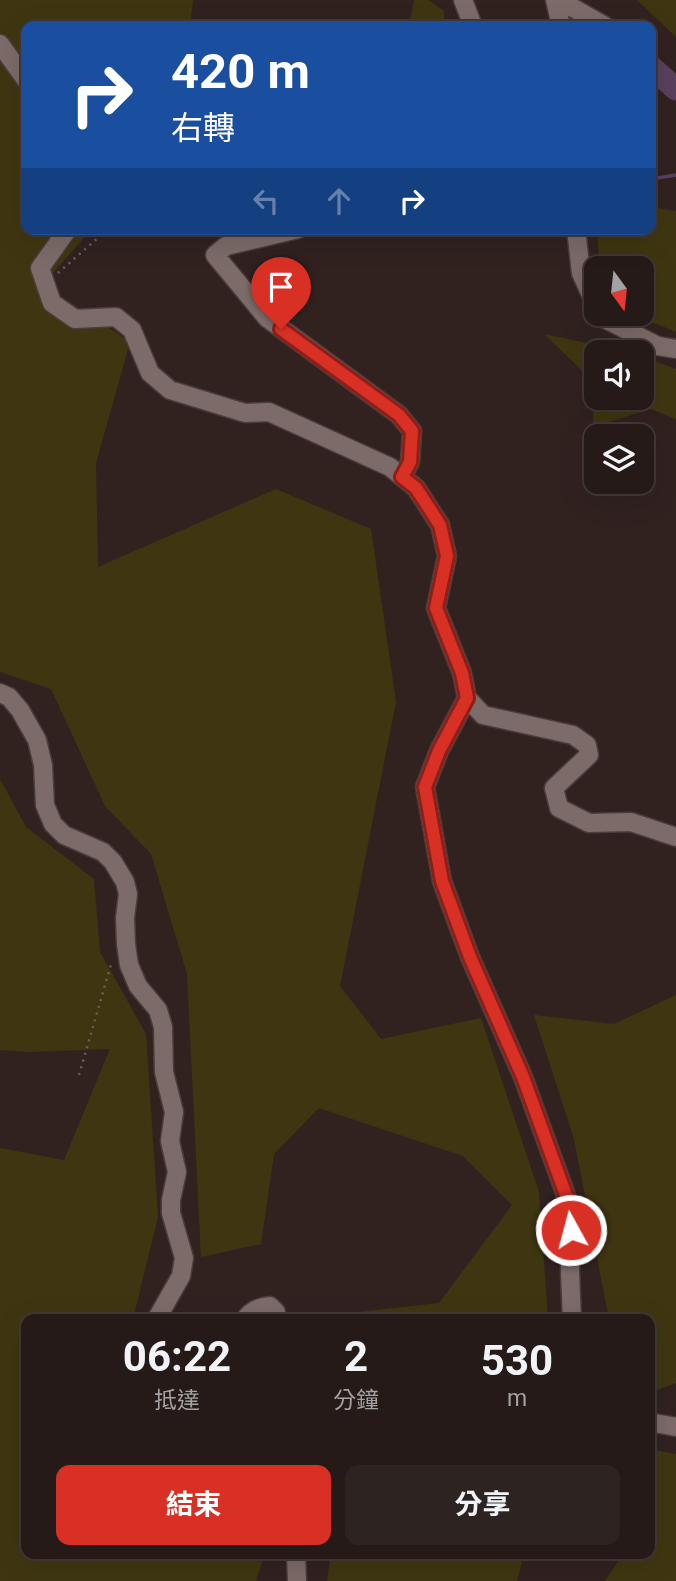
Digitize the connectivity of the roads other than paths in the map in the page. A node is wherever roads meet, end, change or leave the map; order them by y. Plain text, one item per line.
1 (463, 0) edge
2 (557, 0) edge
3 (471, 21) edge
4 (560, 21) edge
5 (596, 21) edge
6 (0, 44) edge
7 (21, 73) edge
8 (64, 235) edge
9 (273, 235) edge
10 (577, 235) edge
11 (584, 280) edge
12 (619, 326) edge
13 (676, 349) edge
14 (402, 477) junction
15 (0, 693) edge
16 (467, 698) junction
17 (676, 837) edge
18 (159, 1314) edge
19 (248, 1314) edge
20 (276, 1314) edge
21 (572, 1314) edge
22 (655, 1423) edge
23 (676, 1427) edge
24 (296, 1559) edge
25 (297, 1581) edge

1 - 3 street
2 - 4 street
2 - 5 street
6 - 7 street
8 - 14 street
9 - 14 street
10 - 11 street
12 - 13 street
14 - 16 street
15 - 18 street
16 - 17 street
16 - 21 street
19 - 20 street
22 - 23 street
24 - 25 street

